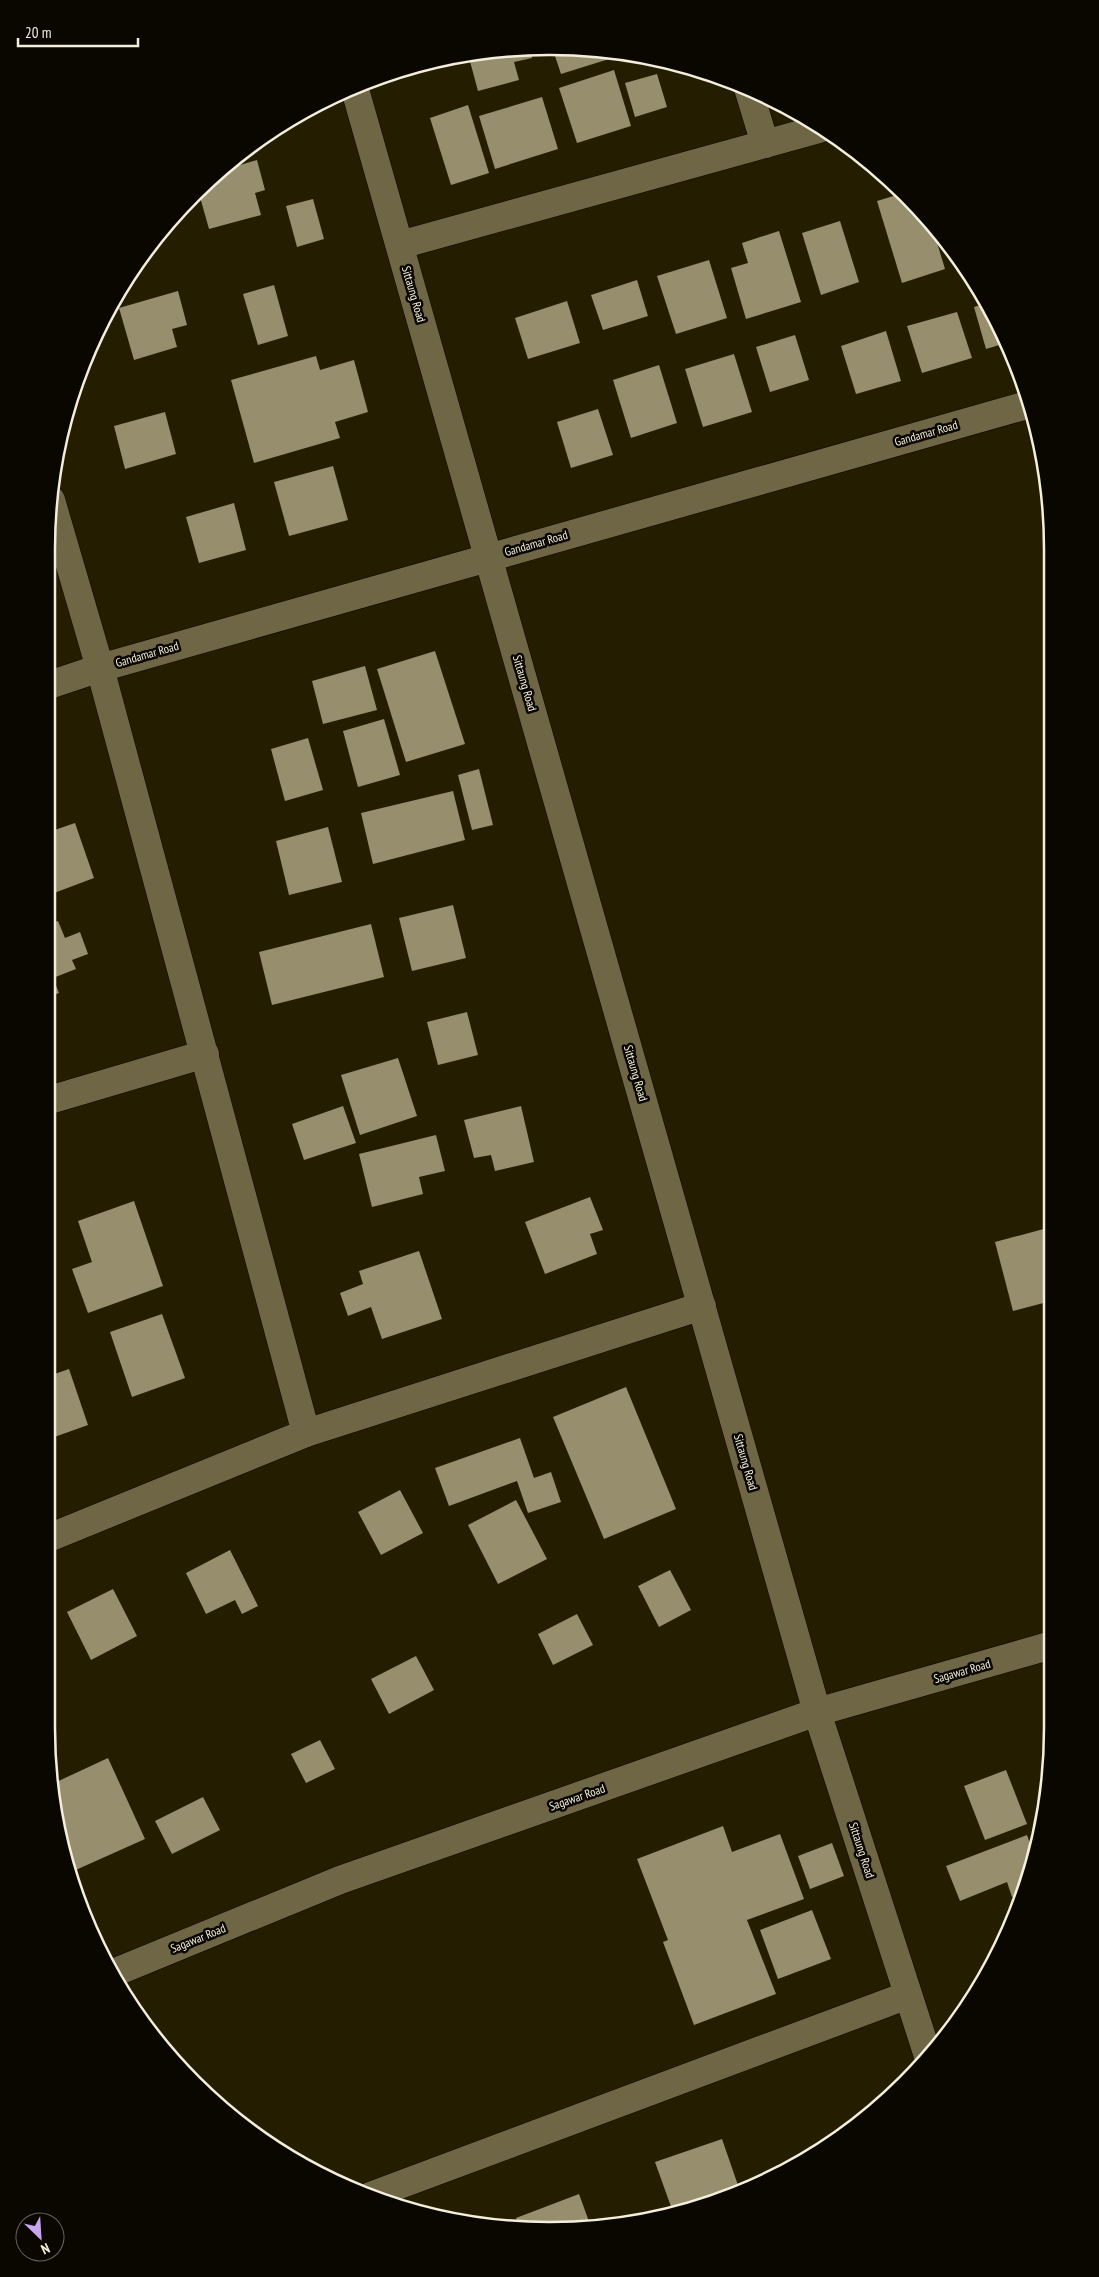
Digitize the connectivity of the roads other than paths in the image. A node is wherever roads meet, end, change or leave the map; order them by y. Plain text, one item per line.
1 (356, 95) edge
2 (751, 98) edge
3 (813, 131) edge
4 (765, 144) junction
5 (400, 245) junction
6 (1022, 406) edge
7 (56, 517) edge
8 (489, 557) junction
9 (100, 668) junction
10 (55, 683) edge
11 (205, 1054) junction
12 (55, 1098) edge
13 (702, 1306) junction
14 (306, 1434) junction
15 (55, 1535) edge
16 (1044, 1647) edge
17 (817, 1712) junction
18 (119, 1971) edge
19 (908, 1994) junction
20 (926, 2049) edge
21 (381, 2192) edge

1 - 5 street, Sittaung Road
2 - 4 street
3 - 4 street
4 - 5 street
5 - 8 street, Sittaung Road
6 - 8 street, Gandamar Road
7 - 9 street
8 - 9 street, Gandamar Road
8 - 13 street, Sittaung Road
9 - 10 street, Gandamar Road
9 - 11 street
11 - 12 street
11 - 14 street
13 - 14 street
13 - 17 street, Sittaung Road
14 - 15 street
16 - 17 street, Sagawar Road
17 - 18 street, Sagawar Road
17 - 19 street, Sittaung Road
19 - 20 street, Sittaung Road
19 - 21 street

